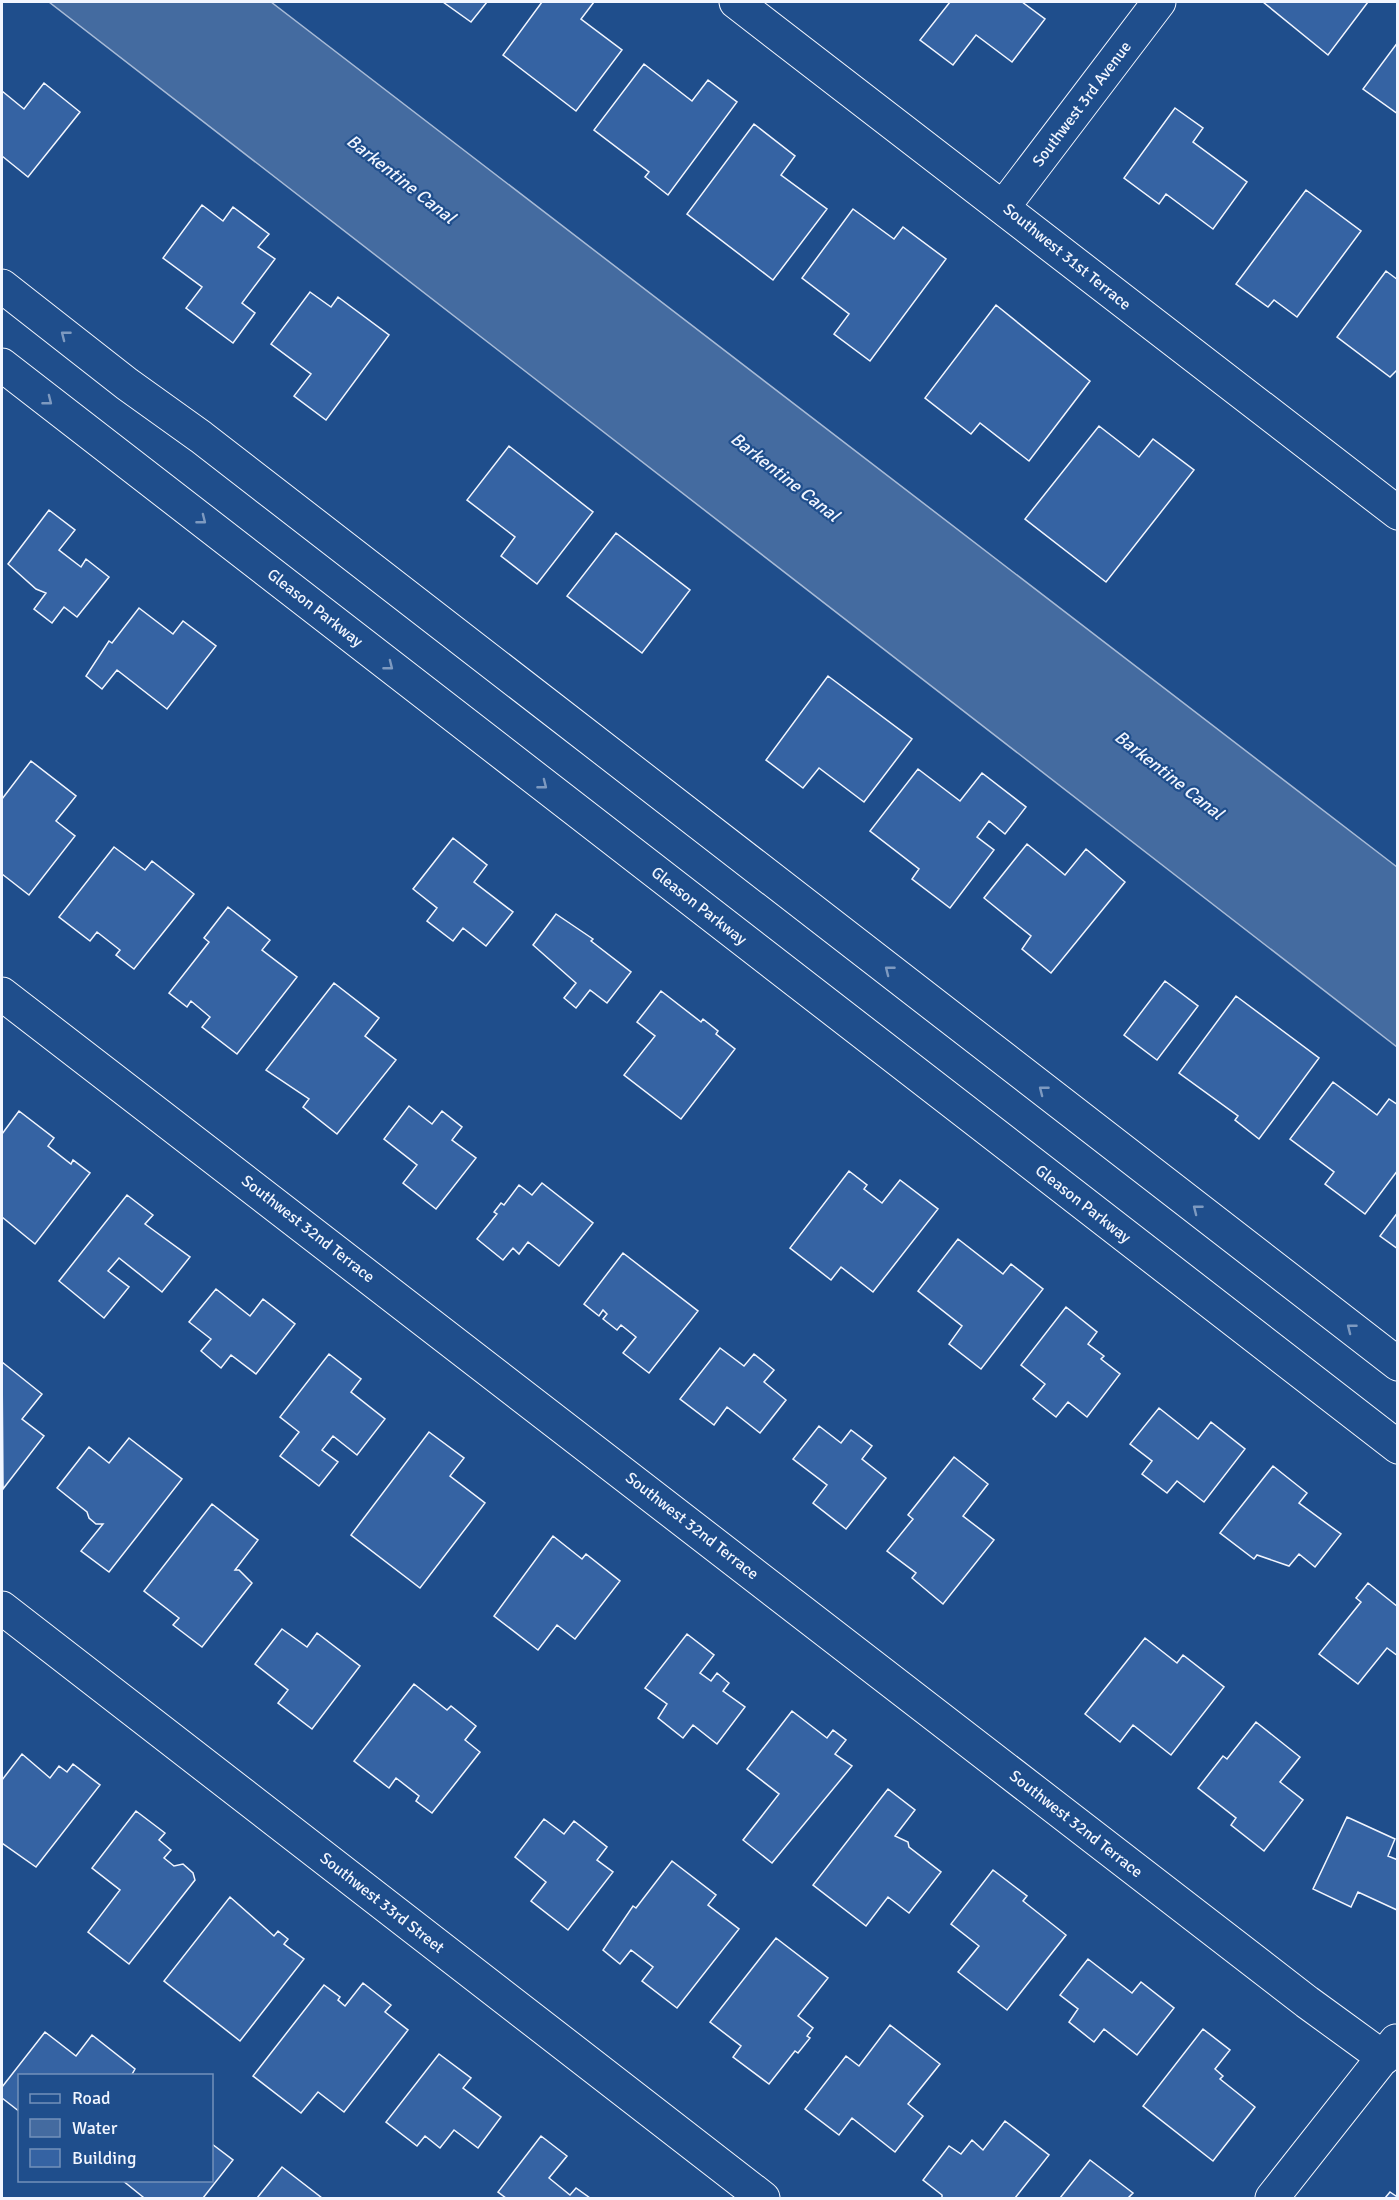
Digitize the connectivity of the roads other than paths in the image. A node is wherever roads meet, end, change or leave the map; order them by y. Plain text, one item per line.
1 (736, 2) edge
2 (1159, 2) edge
3 (1004, 206) junction
4 (2, 286) edge
5 (2, 365) edge
6 (1398, 513) edge
7 (3, 999) edge
8 (1398, 1364) edge
9 (1398, 1447) edge
10 (2, 1608) edge
11 (1390, 2049) edge
12 (763, 2199) edge
13 (1272, 2199) edge

1 - 3 street, Southwest 31st Terrace
2 - 3 street, Southwest 3rd Avenue
3 - 6 street, Southwest 31st Terrace
8 -> 4 street
5 -> 9 street, Gleason Parkway
7 - 11 street, Southwest 32nd Terrace
10 - 12 street, Southwest 33rd Street
11 - 13 street

